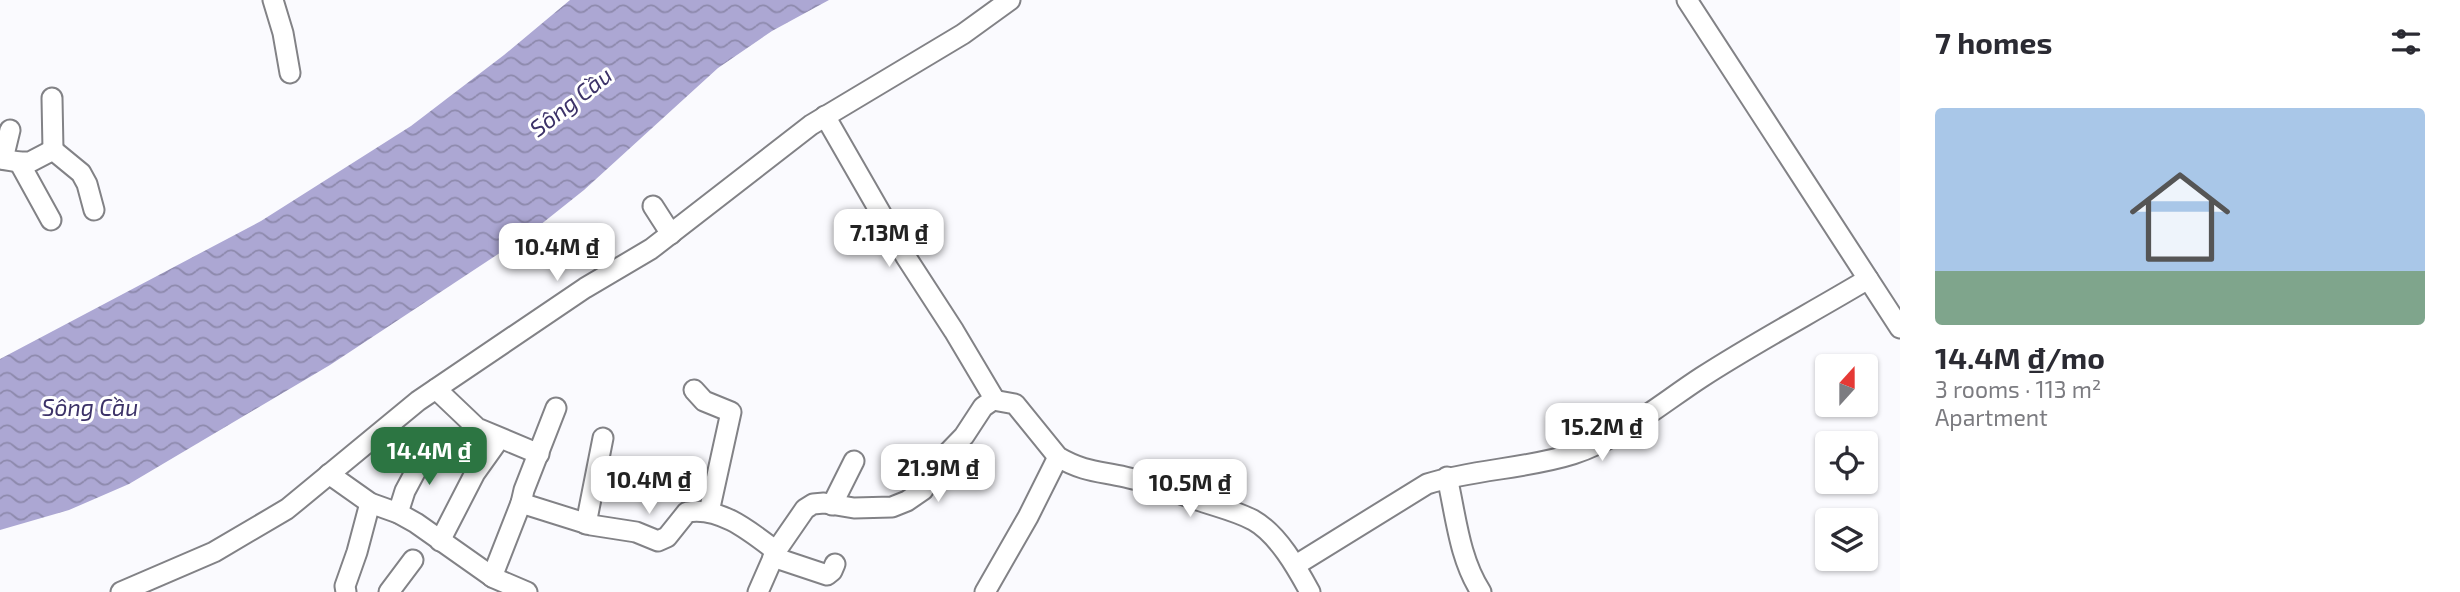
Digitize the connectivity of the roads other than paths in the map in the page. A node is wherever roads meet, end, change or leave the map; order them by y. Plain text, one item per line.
1 (273, 0) edge
2 (1010, 0) edge
3 (1687, 0) edge
4 (290, 73) dead end
5 (52, 98) dead end
6 (825, 116) junction
7 (10, 130) dead end
8 (53, 150) junction
9 (7, 160) edge
10 (653, 206) dead end
11 (94, 210) dead end
12 (51, 220) dead end
13 (671, 234) junction
14 (1868, 279) junction
15 (1900, 328) edge
16 (436, 389) junction
17 (694, 390) dead end
18 (995, 400) junction
19 (556, 408) dead end
20 (603, 438) dead end
21 (495, 445) dead end
22 (428, 448) dead end
23 (539, 454) junction
24 (1062, 460) junction
25 (855, 461) dead end
26 (329, 474) junction
27 (1447, 478) junction
28 (370, 503) junction
29 (521, 503) junction
30 (832, 505) junction
31 (709, 512) junction
32 (398, 513) junction
33 (586, 523) junction
34 (440, 541) junction
35 (774, 554) junction
36 (413, 560) dead end
37 (835, 564) dead end
38 (1296, 565) junction
39 (492, 577) junction
40 (121, 592) edge
41 (346, 592) edge
42 (389, 592) edge
43 (527, 592) edge
44 (758, 592) edge
45 (985, 592) edge
46 (1310, 592) edge
47 (1481, 592) edge

1 - 4 street
2 - 6 street
3 - 14 street
5 - 8 street
6 - 13 street
6 - 18 street
7 - 9 street
8 - 9 street
8 - 11 street
9 - 12 street
10 - 13 street
13 - 16 street
14 - 15 street
14 - 27 street
16 - 23 street
16 - 26 street
17 - 31 street
18 - 24 street
18 - 30 street
19 - 23 street
20 - 33 street
21 - 34 street
22 - 32 street
23 - 29 street
24 - 38 street
24 - 45 street
25 - 30 street
26 - 28 street
26 - 40 street
27 - 38 street
27 - 47 street
28 - 32 street
28 - 41 street
29 - 33 street
29 - 39 street
30 - 35 street
31 - 33 street
31 - 35 street
32 - 34 street
34 - 39 street
35 - 37 street
35 - 44 street
36 - 42 street
38 - 46 street
39 - 43 street

